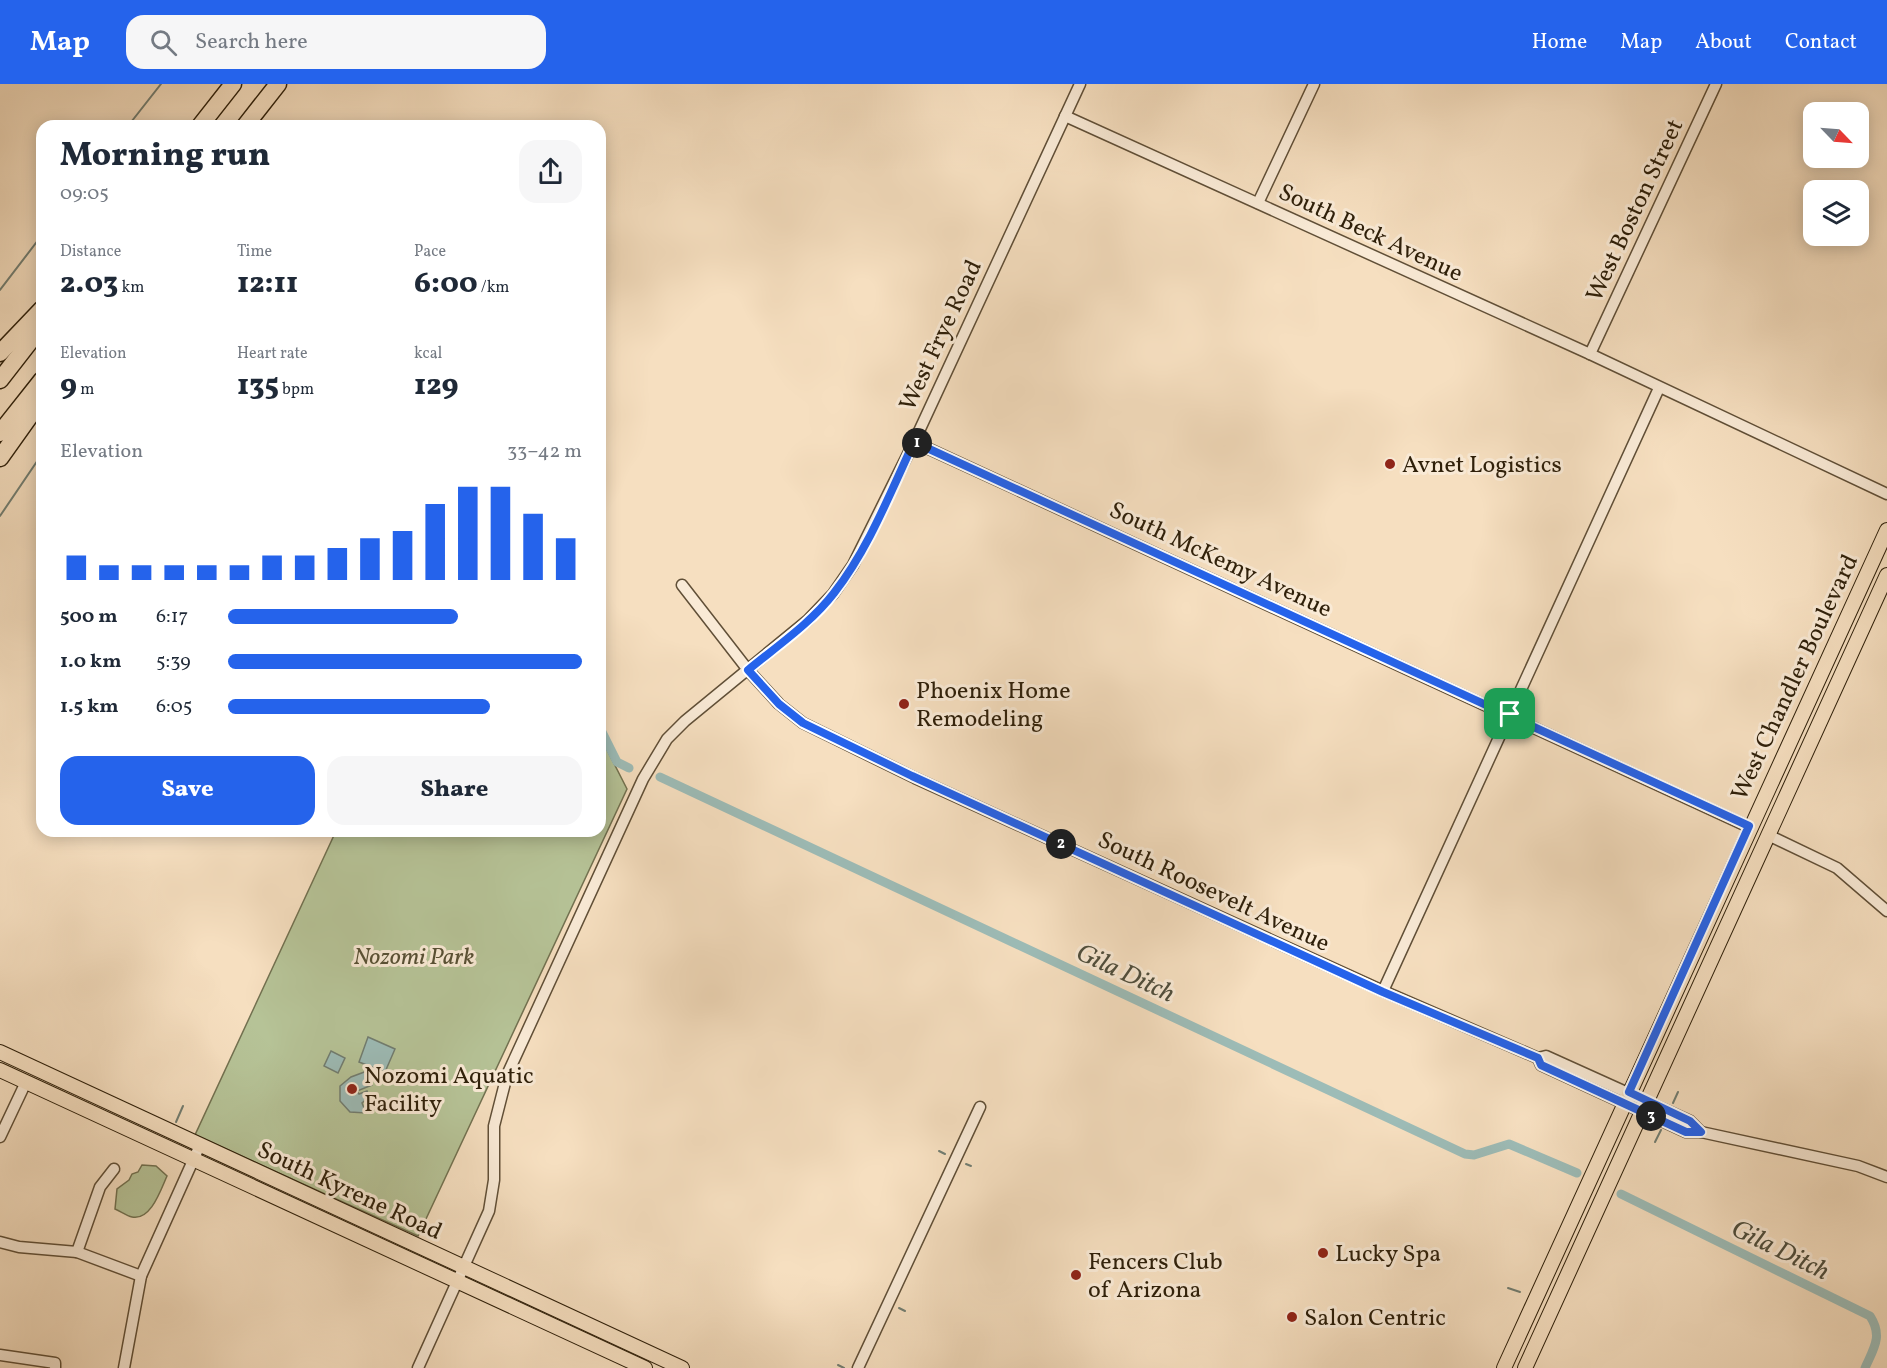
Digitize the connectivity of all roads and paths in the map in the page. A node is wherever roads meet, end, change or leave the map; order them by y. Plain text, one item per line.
1 (233, 84) edge
2 (278, 84) edge
3 (1080, 84) edge
4 (1314, 84) edge
5 (1716, 84) edge
6 (1065, 116) junction
7 (205, 120) edge
8 (250, 120) edge
9 (1258, 203) junction
10 (36, 315) edge
11 (36, 334) edge
12 (0, 353) edge
13 (1590, 354) junction
14 (0, 380) edge
15 (36, 388) edge
16 (1659, 388) junction
17 (36, 407) edge
18 (0, 433) edge
19 (914, 442) junction
20 (0, 458) edge
21 (1887, 494) edge
22 (1887, 530) edge
23 (1887, 575) edge
24 (682, 585) dead end
25 (748, 670) junction
26 (1510, 714) junction
27 (1749, 826) junction
28 (1768, 834) junction
29 (1887, 911) edge
30 (1383, 992) junction
31 (0, 1052) edge
32 (0, 1070) edge
33 (26, 1082) junction
34 (1626, 1098) junction
35 (1643, 1106) junction
36 (980, 1107) dead end
37 (0, 1137) edge
38 (197, 1152) junction
39 (114, 1169) dead end
40 (1887, 1176) edge
41 (0, 1242) edge
42 (77, 1252) junction
43 (465, 1268) junction
44 (141, 1276) junction
45 (458, 1282) junction
46 (0, 1355) edge
47 (56, 1365) edge
48 (124, 1368) edge
49 (418, 1368) edge
50 (645, 1368) edge
51 (682, 1368) edge
52 (858, 1368) edge
53 (1503, 1368) edge
54 (1525, 1368) edge

1 - 7 highway
2 - 8 highway
3 - 6 street, West Frye Road
4 - 9 street
5 - 13 street, West Boston Street
6 - 9 street, South Beck Avenue
6 - 19 street, West Frye Road
9 - 13 street, South Beck Avenue
10 - 12 highway
11 - 14 highway
13 - 16 street, South Beck Avenue
15 - 18 highway
16 - 21 street, South Beck Avenue
16 - 26 street
17 - 20 highway
19 - 25 street, West Frye Road
19 - 26 street, South McKemy Avenue
22 - 27 main road, West Chandler Boulevard
23 - 28 main road, West Chandler Boulevard
24 - 25 street, South Roosevelt Avenue
25 - 30 street, South Roosevelt Avenue
25 - 43 street, West Frye Road
26 - 27 street, South McKemy Avenue
26 - 30 street
27 - 34 main road, West Chandler Boulevard
28 - 29 street
28 - 35 main road, West Chandler Boulevard
30 - 34 street, South Roosevelt Avenue
31 - 38 main road, South Kyrene Road
32 - 33 main road, South Kyrene Road
33 - 37 street
33 - 38 main road, South Kyrene Road
34 - 35 street, South Roosevelt Avenue
34 - 53 main road, West Chandler Boulevard
35 - 40 street, South Roosevelt Avenue
35 - 54 main road, West Chandler Boulevard
36 - 52 street
38 - 43 main road, South Kyrene Road
38 - 44 street
38 - 45 main road, South Kyrene Road
39 - 42 street
41 - 42 street
42 - 44 street
43 - 45 street, West Frye Road
43 - 51 main road, South Kyrene Road
44 - 48 street
45 - 49 street, West Frye Road
45 - 50 main road, South Kyrene Road
46 - 47 street

